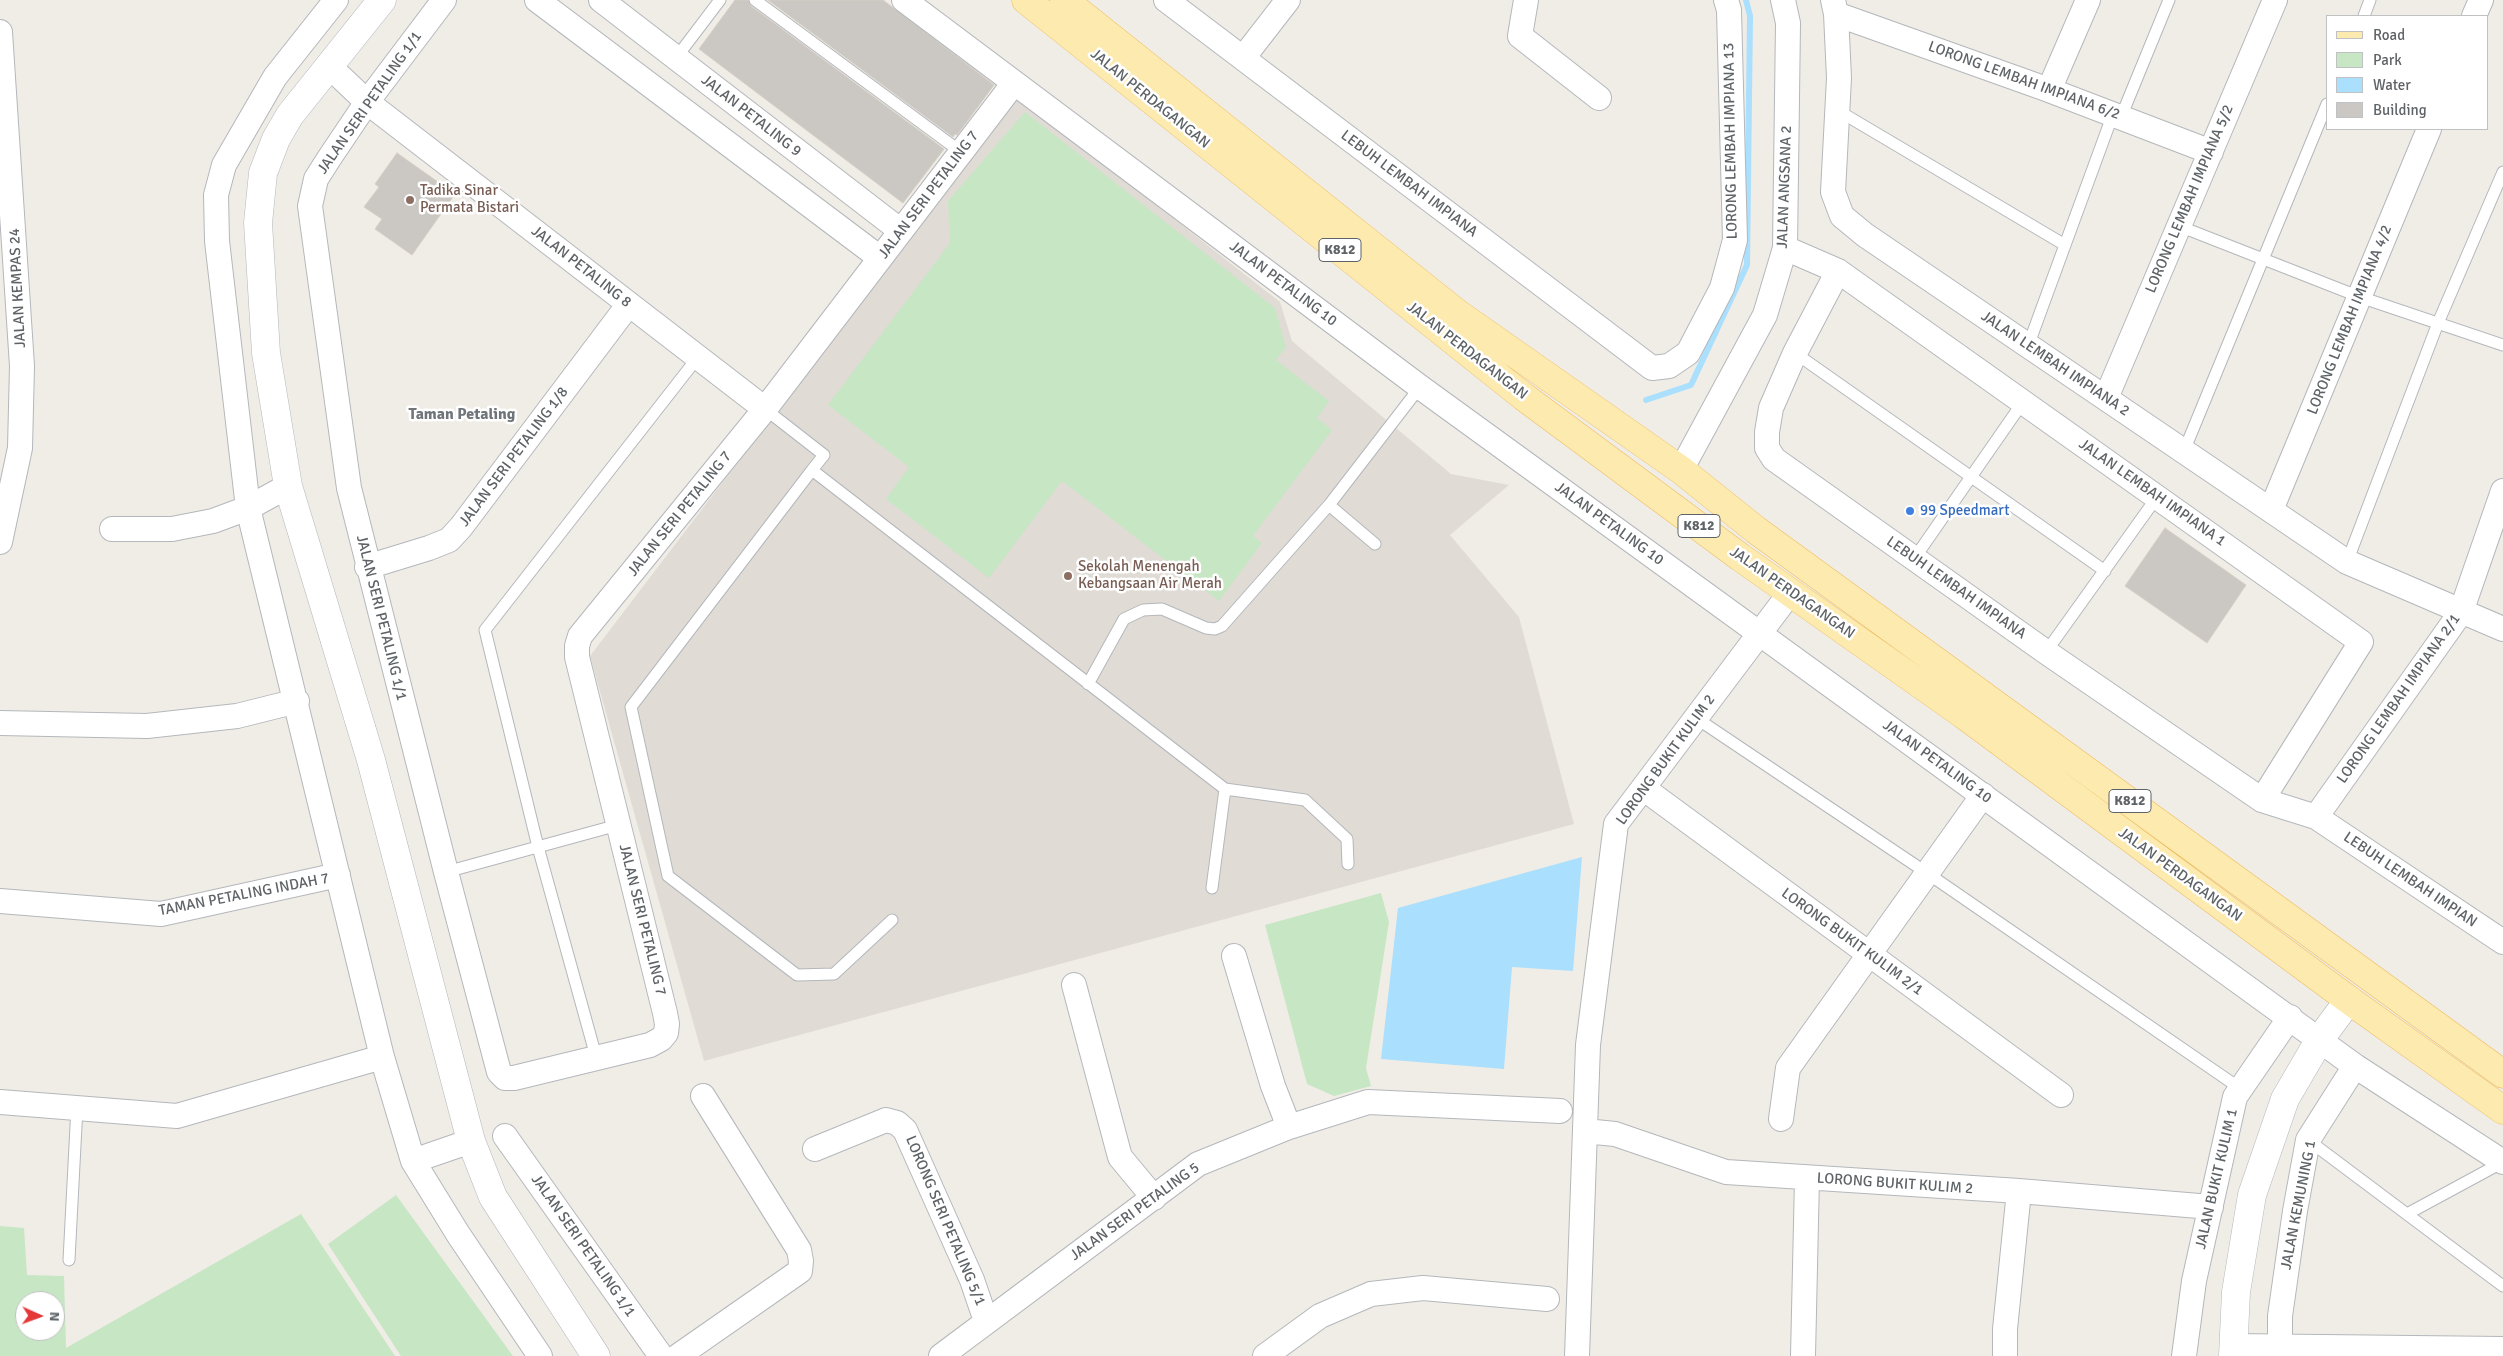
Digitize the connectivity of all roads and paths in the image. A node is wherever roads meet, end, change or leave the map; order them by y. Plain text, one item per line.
1 (336, 0) edge
2 (382, 0) edge
3 (444, 0) edge
4 (537, 0) edge
5 (601, 0) edge
6 (720, 0) edge
7 (755, 0) edge
8 (904, 0) edge
9 (1026, 0) edge
10 (1064, 0) edge
11 (1166, 0) edge
12 (1288, 0) edge
13 (1526, 0) edge
14 (1726, 0) edge
15 (1783, 0) edge
16 (2088, 0) edge
17 (2169, 0) edge
18 (2275, 0) edge
19 (2370, 0) edge
20 (2481, 0) edge
21 (1835, 7) edge
22 (2364, 15) edge
23 (2474, 15) edge
24 (0, 32) edge
25 (676, 58) junction
26 (1243, 58) junction
27 (329, 66) junction
28 (1014, 83) junction
29 (2049, 90) junction
30 (1599, 98) dead end
31 (2, 99) edge
32 (367, 102) junction
33 (2326, 106) edge
34 (1836, 110) junction
35 (2117, 115) junction
36 (2428, 130) edge
37 (961, 152) junction
38 (2211, 152) junction
39 (2503, 172) edge
40 (2179, 226) junction
41 (901, 231) junction
42 (2065, 245) junction
43 (1785, 248) junction
44 (880, 258) junction
45 (2262, 258) junction
46 (1838, 271) junction
47 (2360, 297) junction
48 (629, 304) junction
49 (2438, 323) junction
50 (2503, 345) edge
51 (2028, 346) junction
52 (1795, 353) junction
53 (698, 357) junction
54 (1652, 368) joint
55 (1420, 387) junction
56 (2106, 398) junction
57 (2023, 402) junction
58 (765, 409) junction
59 (2184, 451) junction
60 (812, 470) junction
61 (1681, 470) junction
62 (1973, 478) junction
63 (288, 486) junction
64 (2503, 491) edge
65 (2157, 497) junction
66 (1329, 505) junction
67 (3, 508) edge
68 (248, 508) junction
69 (2271, 510) junction
70 (112, 530) dead end
71 (0, 542) edge
72 (1375, 544) dead end
73 (1914, 559) junction
74 (2347, 562) junction
75 (367, 567) junction
76 (2105, 570) junction
77 (1790, 593) junction
78 (2461, 612) junction
79 (2503, 629) edge
80 (1760, 633) junction
81 (2046, 652) junction
82 (1088, 684) junction
83 (297, 701) junction
84 (1696, 718) junction
85 (0, 723) edge
86 (1643, 788) junction
87 (1225, 790) junction
88 (1983, 795) junction
89 (2262, 800) junction
90 (2316, 817) junction
91 (618, 825) junction
92 (538, 847) junction
93 (1348, 864) dead end
94 (446, 872) junction
95 (1927, 873) junction
96 (338, 875) junction
97 (1212, 888) dead end
98 (0, 902) edge
99 (892, 920) dead end
100 (2503, 942) edge
101 (1869, 954) junction
102 (1234, 956) dead end
103 (1074, 985) dead end
104 (2349, 1000) junction
105 (665, 1013) joint
106 (2290, 1017) junction
107 (2320, 1039) junction
108 (382, 1056) junction
109 (597, 1060) junction
110 (2355, 1066) junction
111 (2503, 1074) edge
112 (2241, 1089) junction
113 (2061, 1095) dead end
114 (703, 1096) dead end
115 (0, 1102) edge
116 (77, 1107) junction
117 (2503, 1110) edge
118 (1560, 1111) dead end
119 (1781, 1119) dead end
120 (1289, 1127) junction
121 (1585, 1131) junction
122 (505, 1136) dead end
123 (2308, 1140) junction
124 (471, 1141) junction
125 (815, 1149) dead end
126 (413, 1161) junction
127 (2503, 1162) edge
128 (1807, 1178) junction
129 (2019, 1191) junction
130 (1154, 1198) junction
131 (2211, 1207) junction
132 (2407, 1214) junction
133 (69, 1260) dead end
134 (2503, 1286) edge
135 (1547, 1299) dead end
136 (986, 1321) junction
137 (2503, 1349) edge
138 (2232, 1351) edge
139 (2279, 1351) edge
140 (540, 1356) edge
141 (596, 1356) edge
142 (661, 1356) edge
143 (678, 1356) edge
144 (941, 1356) edge
145 (1265, 1356) edge
146 (1577, 1356) edge
147 (1804, 1356) edge
148 (2005, 1356) edge
149 (2184, 1356) edge

1 - 68 street
2 - 27 street
3 - 32 street, JALAN SERI PETALING 1/1
4 - 44 street
5 - 25 street, JALAN PETALING 9
6 - 25 lane
7 - 37 lane
8 - 28 street, JALAN PETALING 10
9 - 77 main road, JALAN PERDAGANGAN / K812
10 - 61 main road, JALAN PERDAGANGAN / K812
11 - 26 street, LEBUH LEMBAH IMPIANA
12 - 26 street
13 - 30 street
14 - 54 street, LORONG LEMBAH IMPIANA 13
15 - 43 street, JALAN ANGSANA 2
16 - 29 street
17 - 35 lane
18 - 38 street, LORONG LEMBAH IMPIANA 5/2
19 - 22 lane
20 - 23 street
21 - 29 street, LORONG LEMBAH IMPIANA 6/2
21 - 34 street, JALAN LEMBAH IMPIANA 2
24 - 31 street, JALAN KEMPAS 24
25 - 41 street, JALAN PETALING 9
26 - 54 street, LEBUH LEMBAH IMPIANA
27 - 32 street, JALAN PETALING 8
27 - 63 street
28 - 37 street, JALAN SERI PETALING 7
28 - 55 street, JALAN PETALING 10
29 - 35 street, LORONG LEMBAH IMPIANA 6/2
31 - 67 street, JALAN KEMPAS 24
32 - 48 street, JALAN PETALING 8
32 - 75 street, JALAN SERI PETALING 1/1
33 - 45 lane
34 - 42 lane
34 - 51 street, JALAN LEMBAH IMPIANA 2
35 - 38 street, LORONG LEMBAH IMPIANA 6/2
35 - 42 lane
36 - 47 street, LORONG LEMBAH IMPIANA 4/2
37 - 41 street, JALAN SERI PETALING 7
38 - 40 street, LORONG LEMBAH IMPIANA 5/2
39 - 49 lane
40 - 45 lane
40 - 56 street, LORONG LEMBAH IMPIANA 5/2
41 - 44 street, JALAN SERI PETALING 7
42 - 51 lane
43 - 46 street, JALAN LEMBAH IMPIANA 1
43 - 61 street, JALAN ANGSANA 2
44 - 58 street, JALAN SERI PETALING 7
45 - 47 lane
45 - 59 lane
46 - 52 street, LEBUH LEMBAH IMPIANA
46 - 57 street, JALAN LEMBAH IMPIANA 1
47 - 49 lane
47 - 69 street, LORONG LEMBAH IMPIANA 4/2
48 - 53 street, JALAN PETALING 8
48 - 75 street, JALAN SERI PETALING 1/8
49 - 50 lane
49 - 74 lane
51 - 56 street, JALAN LEMBAH IMPIANA 2
52 - 62 lane
52 - 73 street, LEBUH LEMBAH IMPIANA
53 - 58 street, JALAN PETALING 8
53 - 92 lane
55 - 66 lane
55 - 80 street, JALAN PETALING 10
56 - 59 street, JALAN LEMBAH IMPIANA 2
57 - 62 lane
57 - 65 street, JALAN LEMBAH IMPIANA 1
58 - 60 lane
58 - 91 street, JALAN SERI PETALING 7
59 - 69 street, JALAN LEMBAH IMPIANA 2
60 - 82 lane
60 - 99 lane
61 - 111 main road, JALAN PERDAGANGAN / K812
62 - 73 lane
62 - 76 lane
63 - 68 street
63 - 124 street
64 - 78 street, LORONG LEMBAH IMPIANA 2/1
65 - 76 lane
65 - 89 street, JALAN LEMBAH IMPIANA 1
66 - 72 lane
66 - 82 lane
67 - 71 street, JALAN KEMPAS 24
68 - 70 street
68 - 83 street
69 - 74 street, JALAN LEMBAH IMPIANA 2
73 - 81 street, LEBUH LEMBAH IMPIANA
74 - 78 street, JALAN LEMBAH IMPIANA 2
75 - 94 street, JALAN SERI PETALING 1/1
76 - 81 lane
77 - 80 street, LORONG BUKIT KULIM 2
77 - 104 main road, JALAN PERDAGANGAN / K812
78 - 79 street, JALAN LEMBAH IMPIANA 2
78 - 90 street, LORONG LEMBAH IMPIANA 2/1
80 - 84 street, LORONG BUKIT KULIM 2
80 - 88 street, JALAN PETALING 10
81 - 89 street, LEBUH LEMBAH IMPIANA
82 - 87 lane
83 - 85 street
83 - 96 street
84 - 86 street, LORONG BUKIT KULIM 2
84 - 95 lane
86 - 101 street, LORONG BUKIT KULIM 2/1
86 - 121 street, LORONG BUKIT KULIM 2
87 - 93 lane
87 - 97 lane
88 - 95 street
88 - 106 street, JALAN PETALING 10
89 - 90 street, LEBUH LEMBAH IMPIANA
90 - 100 street, LEBUH LEMBAH IMPIAN
91 - 92 lane
91 - 105 street, JALAN SERI PETALING 7
92 - 94 lane
92 - 109 lane
94 - 109 street, JALAN SERI PETALING 1/1
95 - 101 street
95 - 112 lane
96 - 98 street, TAMAN PETALING INDAH 7
96 - 108 street
101 - 113 street, LORONG BUKIT KULIM 2/1
101 - 119 street
102 - 120 street
103 - 130 street
104 - 107 street
104 - 117 main road, JALAN PERDAGANGAN / K812
105 - 109 street, JALAN SERI PETALING 1/1
106 - 107 street, JALAN PETALING 10
106 - 112 street, JALAN BUKIT KULIM 1
107 - 110 street
107 - 138 street
108 - 116 street
108 - 126 street
110 - 123 street, JALAN KEMUNING 1
110 - 127 street
112 - 131 street, JALAN BUKIT KULIM 1
114 - 143 street
115 - 116 street
116 - 133 lane
118 - 120 street, JALAN SERI PETALING 5
120 - 130 street, JALAN SERI PETALING 5
121 - 128 street, LORONG BUKIT KULIM 2
121 - 146 street, LORONG BUKIT KULIM 2
122 - 142 street, JALAN SERI PETALING 1/1
123 - 132 lane
123 - 139 street, JALAN KEMUNING 1
124 - 126 street
124 - 141 street
125 - 136 street, LORONG SERI PETALING 5/1
126 - 140 street
127 - 132 lane
128 - 129 street, LORONG BUKIT KULIM 2
128 - 147 street
129 - 131 street, LORONG BUKIT KULIM 2
129 - 148 street
130 - 136 street, JALAN SERI PETALING 5
131 - 149 street, JALAN BUKIT KULIM 1
132 - 134 lane
135 - 145 street
136 - 144 street, JALAN SERI PETALING 5
137 - 139 street
138 - 139 street

